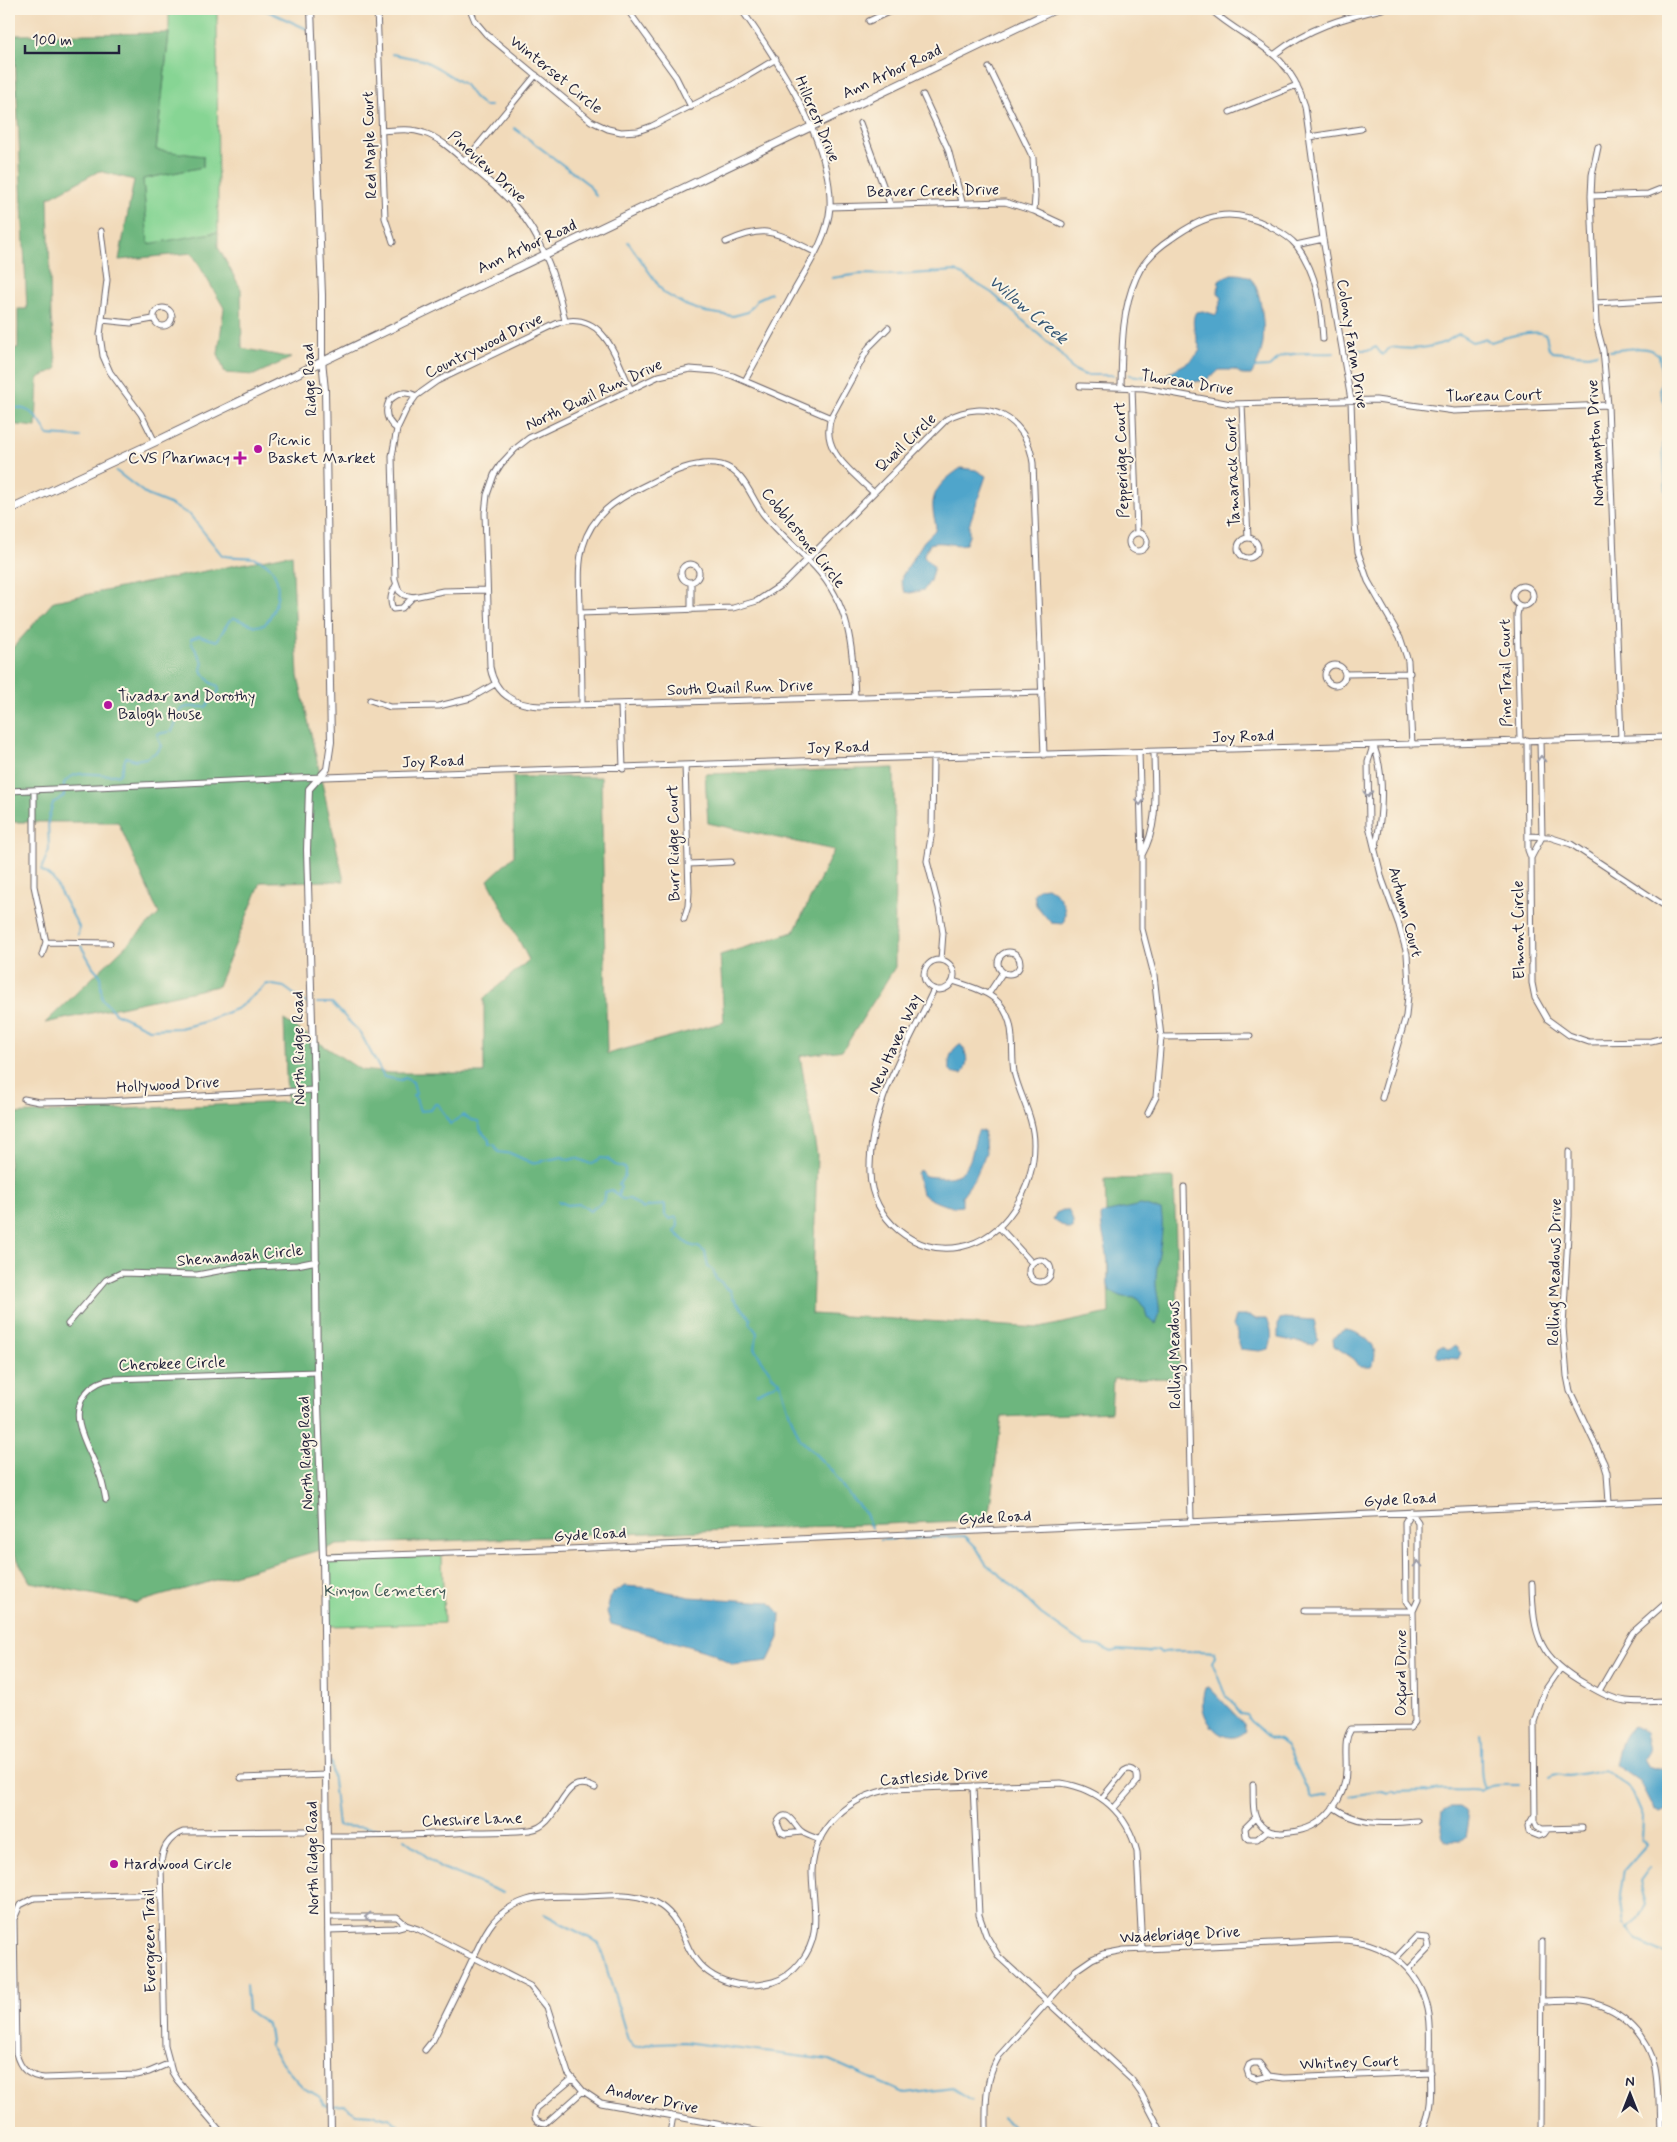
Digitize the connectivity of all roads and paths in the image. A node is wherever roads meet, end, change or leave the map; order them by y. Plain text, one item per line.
1 (312, 9) edge
2 (377, 9) edge
3 (470, 9) edge
4 (627, 9) edge
5 (741, 9) edge
6 (895, 9) edge
7 (1056, 9) edge
8 (1210, 9) edge
9 (1226, 9) edge
10 (1382, 9) edge
11 (1219, 16) junction
12 (869, 21) dead end
13 (1275, 54) junction
14 (776, 59) junction
15 (989, 68) dead end
16 (536, 75) junction
17 (1298, 85) junction
18 (923, 95) dead end
19 (9, 97) edge
20 (691, 107) junction
21 (9, 111) edge
22 (1230, 112) dead end
23 (860, 123) dead end
24 (810, 127) junction
25 (1361, 130) dead end
26 (382, 131) junction
27 (1309, 137) junction
28 (1598, 147) dead end
29 (465, 161) junction
30 (1668, 186) edge
31 (1592, 196) junction
32 (962, 202) junction
33 (890, 204) junction
34 (830, 207) junction
35 (1034, 211) junction
36 (1062, 224) dead end
37 (101, 231) dead end
38 (1323, 239) junction
39 (393, 242) dead end
40 (726, 242) dead end
41 (1296, 245) junction
42 (815, 252) junction
43 (543, 254) junction
44 (1668, 299) edge
45 (1596, 303) junction
46 (102, 320) junction
47 (153, 320) dead end
48 (565, 321) junction
49 (888, 328) dead end
50 (1322, 339) dead end
51 (322, 360) junction
52 (745, 381) junction
53 (1080, 386) dead end
54 (1121, 386) junction
55 (1132, 387) junction
56 (632, 390) junction
57 (416, 396) junction
58 (1351, 400) junction
59 (1242, 404) junction
60 (1608, 405) junction
61 (831, 418) junction
62 (397, 429) junction
63 (155, 442) junction
64 (873, 492) junction
65 (9, 510) edge
66 (1137, 533) dead end
67 (1248, 538) dead end
68 (807, 559) junction
69 (691, 582) dead end
70 (396, 585) junction
71 (488, 590) junction
72 (413, 597) junction
73 (1519, 605) junction
74 (691, 610) junction
75 (580, 613) junction
76 (1410, 673) junction
77 (1345, 674) dead end
78 (495, 684) junction
79 (1042, 692) junction
80 (855, 697) junction
81 (370, 700) dead end
82 (621, 704) junction
83 (582, 705) junction
84 (1668, 737) edge
85 (1621, 739) junction
86 (1520, 740) junction
87 (1527, 740) junction
88 (1540, 740) junction
89 (1412, 744) junction
90 (1373, 746) junction
91 (1154, 752) junction
92 (1139, 753) junction
93 (1044, 755) junction
94 (934, 758) junction
95 (685, 765) junction
96 (623, 769) junction
97 (321, 778) junction
98 (1528, 781) junction
99 (1541, 781) junction
100 (34, 790) junction
101 (9, 791) edge
102 (1541, 809) junction
103 (1528, 810) junction
104 (1528, 836) junction
105 (1542, 837) junction
106 (1376, 849) junction
107 (1142, 855) junction
108 (1531, 858) junction
109 (731, 862) dead end
110 (689, 864) junction
111 (1668, 908) edge
112 (684, 919) dead end
113 (46, 942) junction
114 (110, 943) dead end
115 (42, 955) dead end
116 (941, 960) junction
117 (1003, 972) junction
118 (953, 980) junction
119 (934, 989) junction
120 (989, 993) junction
121 (1250, 1036) dead end
122 (1161, 1037) junction
123 (1668, 1037) edge
124 (314, 1090) junction
125 (1382, 1098) dead end
126 (24, 1099) dead end
127 (1148, 1113) dead end
128 (1569, 1152) dead end
129 (1184, 1187) dead end
130 (999, 1227) junction
131 (317, 1261) junction
132 (1032, 1263) junction
133 (68, 1324) dead end
134 (317, 1372) junction
135 (106, 1500) dead end
136 (1668, 1501) edge
137 (1609, 1503) junction
138 (1411, 1512) junction
139 (1191, 1522) junction
140 (323, 1557) junction
141 (1532, 1584) dead end
142 (1668, 1602) edge
143 (1304, 1611) dead end
144 (1412, 1612) junction
145 (1560, 1669) junction
146 (1599, 1692) junction
147 (1668, 1701) edge
148 (326, 1775) junction
149 (241, 1778) dead end
150 (1253, 1785) dead end
151 (973, 1786) junction
152 (595, 1788) dead end
153 (1102, 1798) junction
154 (1333, 1807) junction
155 (1114, 1808) junction
156 (1535, 1816) junction
157 (1255, 1818) junction
158 (1417, 1820) dead end
159 (1582, 1828) dead end
160 (1268, 1830) junction
161 (1547, 1830) junction
162 (305, 1831) dead end
163 (801, 1832) junction
164 (327, 1836) junction
165 (820, 1840) junction
166 (161, 1894) junction
167 (328, 1917) junction
168 (406, 1925) junction
169 (328, 1930) junction
170 (1542, 1942) dead end
171 (1142, 1949) junction
172 (474, 1957) junction
173 (1396, 1958) junction
174 (1409, 1969) junction
175 (1047, 2001) junction
176 (1543, 2001) junction
177 (425, 2050) dead end
178 (170, 2063) junction
179 (1430, 2072) junction
180 (1269, 2076) dead end
181 (572, 2079) junction
182 (583, 2091) junction
183 (673, 2116) junction
184 (1421, 2132) edge
185 (222, 2133) edge
186 (331, 2133) edge
187 (670, 2133) edge
188 (766, 2133) edge
189 (986, 2133) edge
190 (1162, 2133) edge
191 (1430, 2133) edge
192 (1541, 2133) edge
193 (1658, 2133) edge

1 - 51 street, Ridge Road
2 - 26 street, Red Maple Court
3 - 16 street, Winterset Circle
4 - 20 street
5 - 14 street, Hillcrest Drive
6 - 12 street
7 - 24 main road, Ann Arbor Road
8 - 11 street, Colony Farm Drive
9 - 11 street
10 - 13 street
11 - 13 street, Colony Farm Drive
13 - 17 street, Colony Farm Drive
14 - 20 street, Winterset Circle
14 - 24 street, Hillcrest Drive
15 - 35 street
16 - 20 street, Winterset Circle
16 - 29 street
17 - 22 street
17 - 27 street, Colony Farm Drive
18 - 32 street
19 - 21 street
23 - 33 street
24 - 34 street, Hillcrest Drive
24 - 43 main road, Ann Arbor Road
25 - 27 street
26 - 29 street, Pineview Drive
26 - 39 street, Red Maple Court
27 - 38 street, Colony Farm Drive
28 - 31 street, Northampton Drive
29 - 43 street, Pineview Drive
30 - 31 street
31 - 45 street, Northampton Drive
32 - 33 street, Beaver Creek Drive
32 - 35 street, Beaver Creek Drive
33 - 34 street, Beaver Creek Drive
34 - 42 street, Hillcrest Drive
35 - 36 street, Beaver Creek Drive
37 - 46 street
38 - 41 street
38 - 58 street, Colony Farm Drive
40 - 42 street
41 - 50 street
41 - 54 street
42 - 52 street, Hillcrest Drive
43 - 48 street, Pineview Drive
43 - 51 main road, Ann Arbor Road
44 - 45 street
45 - 60 street, Northampton Drive
46 - 47 street
46 - 63 street
48 - 56 street
48 - 57 street, Countrywood Drive
49 - 61 street
51 - 63 main road, Ann Arbor Road
51 - 97 street, Ridge Road
52 - 56 street, North Quail Run Drive
52 - 61 street, North Quail Run Drive
53 - 54 street, Thoreau Drive
54 - 55 street, Thoreau Drive
55 - 59 street, Thoreau Drive
55 - 66 street, Pepperidge Court
56 - 71 street, North Quail Run Drive
57 - 62 street, Countrywood Drive
57 - 62 street, Countrywood Drive
58 - 59 street, Thoreau Drive
58 - 60 street, Thoreau Court
58 - 76 street, Colony Farm Drive
59 - 67 street, Tamarack Court
60 - 85 street, Northampton Drive
61 - 64 street
62 - 70 street, Countrywood Drive
63 - 65 main road, Ann Arbor Road
64 - 68 street, Quail Circle
64 - 79 street, Quail Circle
68 - 74 street, Quail Circle
68 - 75 street, Cobblestone Circle
68 - 80 street, Cobblestone Circle
69 - 74 street
70 - 72 street
70 - 72 street, Countrywood Drive
71 - 72 street, Countrywood Drive
71 - 78 street, North Quail Run Drive
73 - 73 street, Pine Trail Court
73 - 86 street, Pine Trail Court
74 - 75 street, Quail Circle
75 - 83 street, Cobblestone Circle
76 - 77 street
76 - 89 street, Colony Farm Drive
78 - 81 street
78 - 83 street, South Quail Run Drive
79 - 80 street, South Quail Run Drive
79 - 93 street, Quail Circle
80 - 82 street, South Quail Run Drive
82 - 83 street, South Quail Run Drive
82 - 96 street
84 - 85 street, Joy Road
85 - 88 street, Joy Road
86 - 87 street, Joy Road
86 - 89 street, Joy Road
87 - 88 street, Joy Road
87 - 98 street, Elmont Circle
99 -> 88 street, Elmont Circle
89 - 90 street, Joy Road
90 - 91 street, Joy Road
90 - 106 street, Autumn Court
90 -> 106 street, Autumn Court
91 - 92 street, Joy Road
91 - 107 street
92 - 93 street, Joy Road
92 -> 107 street
93 - 94 street, Joy Road
94 - 95 street, Joy Road
94 - 116 street
95 - 96 street, Joy Road
95 - 110 street, Burr Ridge Court
96 - 97 street, Joy Road
97 - 100 street, Joy Road
97 - 124 street, North Ridge Road
98 - 99 street
98 - 103 street, Elmont Circle
99 - 102 street, Elmont Circle
100 - 101 street, Joy Road
100 - 113 street
102 - 103 street
102 - 105 street, Elmont Circle
103 - 104 street, Elmont Circle
104 - 105 street
104 - 108 street, Elmont Circle
105 - 108 street, Elmont Circle
105 - 111 street
106 - 125 street, Autumn Court
107 - 122 street
108 - 123 street, Elmont Circle
109 - 110 street
110 - 112 street, Burr Ridge Court
113 - 114 street
113 - 115 street
116 - 118 street
116 - 119 street
117 - 117 street
117 - 120 street
118 - 119 street
118 - 120 street
119 - 130 street, New Haven Way
120 - 130 street
121 - 122 street
122 - 127 street
124 - 126 street, Hollywood Drive
124 - 131 street, North Ridge Road
128 - 137 street, Rolling Meadows Drive
129 - 139 street, Rolling Meadows
130 - 132 street
131 - 133 street, Shenandoah Circle
131 - 134 street, North Ridge Road
132 - 132 street
134 - 135 street, Cherokee Circle
134 - 140 street, North Ridge Road
136 - 137 street, Gyde Road
137 - 138 street, Gyde Road
138 - 139 street, Gyde Road
138 - 144 street, Oxford Drive
144 -> 138 street, Oxford Drive
139 - 140 street, Gyde Road
140 - 148 street, North Ridge Road
141 - 145 street
142 - 146 street
143 - 144 street
144 - 154 street, Oxford Drive
145 - 146 street
145 - 156 street
146 - 147 street
148 - 149 street
148 - 164 street, North Ridge Road
150 - 157 street, Oxford Drive
151 - 153 street, Castleside Drive
151 - 165 street, Castleside Drive
151 - 175 street
152 - 164 street, Cheshire Lane
153 - 155 street, Castleside Drive
153 - 155 street
154 - 158 street
154 - 160 street, Oxford Drive
155 - 171 street, Castleside Drive
156 - 161 street
156 - 161 street
157 - 160 street
157 - 160 street, Oxford Drive
159 - 161 street
162 - 166 street, Evergreen Trail
163 - 163 street
163 - 165 street
164 - 167 street, North Ridge Road
165 - 172 street, Castleside Drive
166 - 178 street, Evergreen Trail
166 - 178 street
168 -> 167 street, Andover Drive
167 - 169 street, North Ridge Road
168 - 169 street
168 - 172 street, Andover Drive
169 - 186 street, North Ridge Road
170 - 176 street
171 - 173 street, Wadebridge Drive
171 - 175 street, Wadebridge Drive
172 - 177 street, Castleside Drive
172 - 181 street, Andover Drive
173 - 174 street, Wadebridge Drive
173 - 174 street
174 - 179 street, Wadebridge Drive
175 - 189 street, Wadebridge Drive
175 - 190 street
176 - 192 street
176 - 193 street
178 - 185 street, Evergreen Trail
179 - 180 street, Whitney Court
179 - 184 street, Wadebridge Drive
181 - 182 street, Andover Drive
181 - 182 street
182 - 183 street, Andover Drive
183 - 187 street
183 - 188 street, Andover Drive
184 - 191 street

